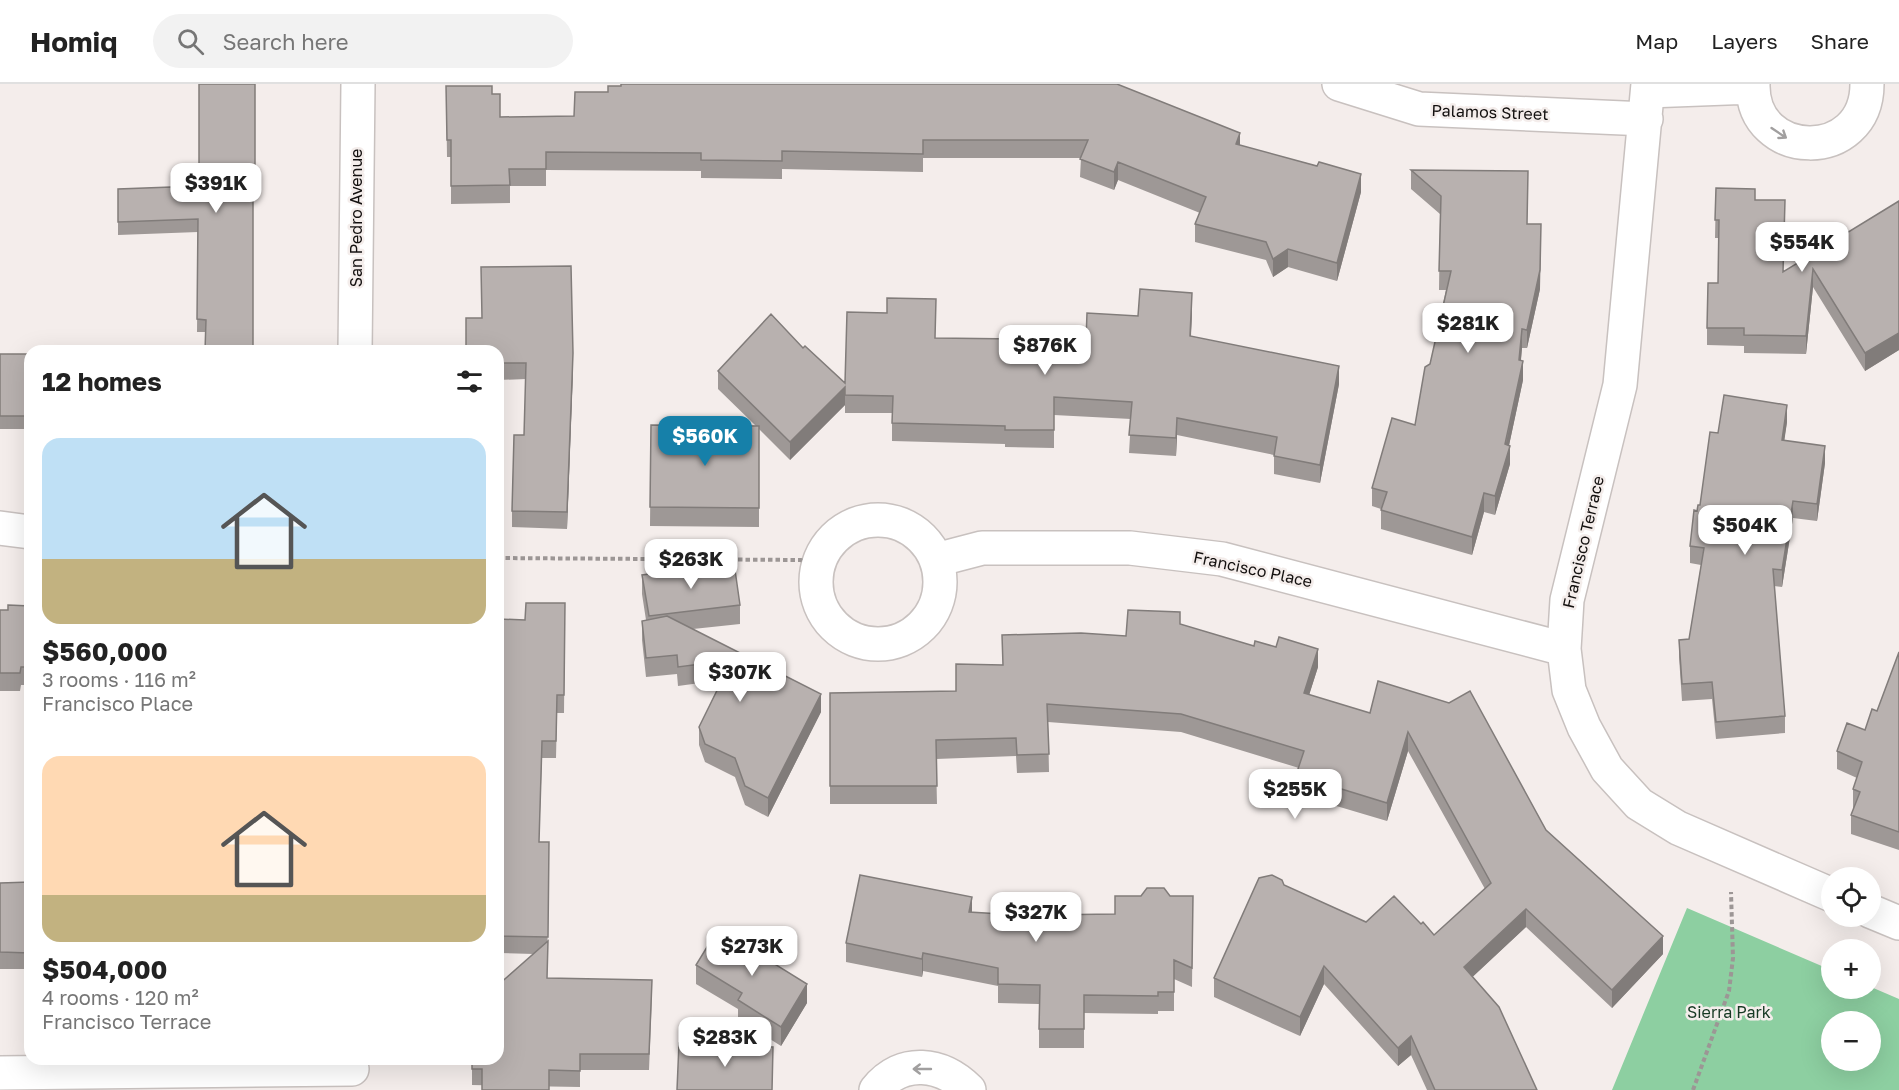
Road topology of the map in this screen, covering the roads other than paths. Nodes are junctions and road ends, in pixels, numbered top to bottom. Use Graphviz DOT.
graph roads {
  1 [pos="357,84"];
  2 [pos="1339,84"];
  3 [pos="1867,84"];
  4 [pos="1753,85"];
  5 [pos="1648,98"];
  6 [pos="355,345"];
  7 [pos="0,528"];
  8 [pos="24,531"];
  9 [pos="936,560"];
  10 [pos="1564,649"];
  11 [pos="1821,890"];
  12 [pos="1881,916"];
  13 [pos="1899,923"];
  14 [pos="0,1073"];
  15 [pos="352,1073"];
  16 [pos="876,1090"];
  17 [pos="969,1090"];
  1 -- 6 [label="street, San Pedro Avenue"];
  2 -- 5 [label="street, Palamos Street"];
  4 -- 3 [label="street, one-way"];
  4 -- 5 [label="street, Palamos Street"];
  5 -- 10 [label="street, Francisco Terrace"];
  7 -- 8 [label="street"];
  9 -- 9 [label="street"];
  9 -- 10 [label="street, Francisco Place"];
  10 -- 11 [label="street, Francisco Terrace"];
  12 -- 13 [label="street"];
  14 -- 15 [label="street"];
  17 -- 16 [label="street, one-way"];
}
